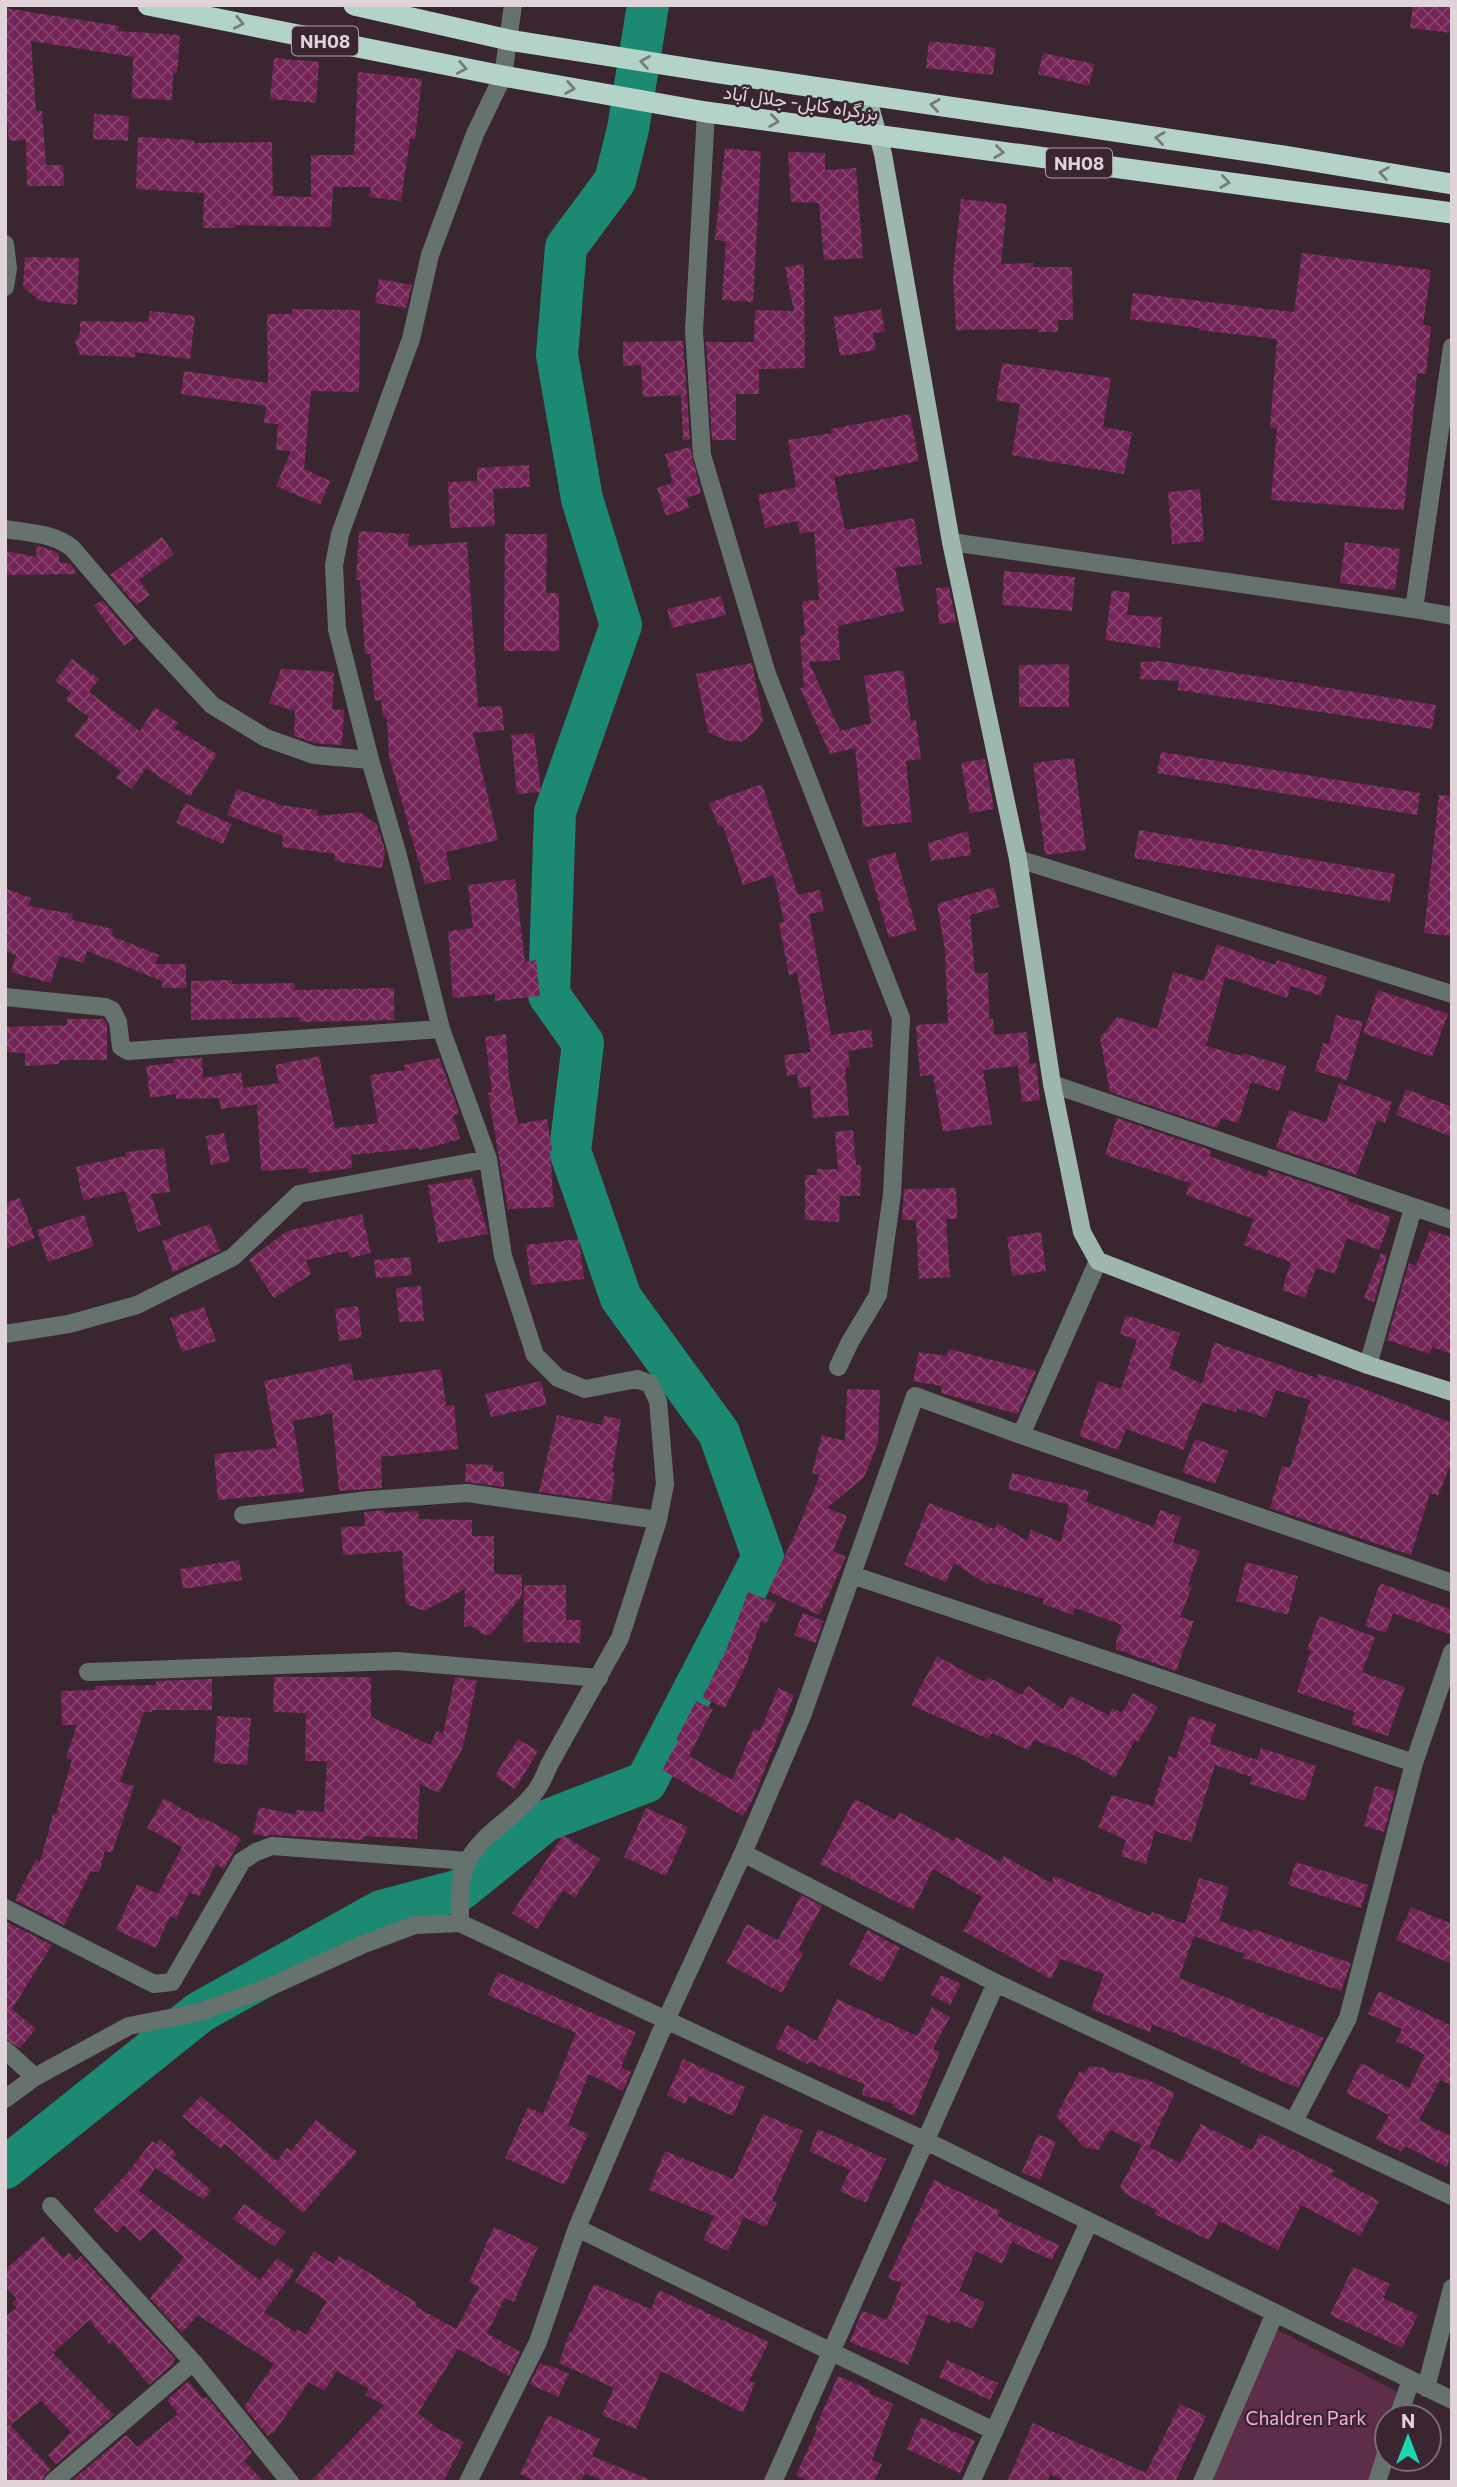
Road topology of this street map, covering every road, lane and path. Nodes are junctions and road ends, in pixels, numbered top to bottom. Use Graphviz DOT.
graph roads {
  1 [pos="148,5"];
  2 [pos="354,5"];
  3 [pos="513,5"];
  4 [pos="509,40"];
  5 [pos="503,76"];
  6 [pos="867,95"];
  7 [pos="706,112"];
  8 [pos="878,136"];
  9 [pos="1452,184"];
  10 [pos="1452,213"];
  11 [pos="5,244"];
  12 [pos="5,287"];
  13 [pos="1452,347"];
  14 [pos="5,529"];
  15 [pos="951,542"];
  16 [pos="1414,609"];
  17 [pos="1452,616"];
  18 [pos="370,760"];
  19 [pos="1018,859"];
  20 [pos="1452,994"];
  21 [pos="5,997"];
  22 [pos="441,1028"];
  23 [pos="1052,1084"];
  24 [pos="488,1159"];
  25 [pos="1413,1208"];
  26 [pos="1452,1220"];
  27 [pos="1098,1261"];
  28 [pos="5,1334"];
  29 [pos="1368,1365"];
  30 [pos="838,1367"];
  31 [pos="1452,1392"];
  32 [pos="1021,1435"];
  33 [pos="243,1515"];
  34 [pos="658,1520"];
  35 [pos="852,1575"];
  36 [pos="1452,1583"];
  37 [pos="1452,1652"];
  38 [pos="88,1672"];
  39 [pos="599,1678"];
  40 [pos="1414,1763"];
  41 [pos="743,1853"];
  42 [pos="468,1861"];
  43 [pos="5,1908"];
  44 [pos="460,1923"];
  45 [pos="996,1983"];
  46 [pos="666,2020"];
  47 [pos="5,2050"];
  48 [pos="35,2077"];
  49 [pos="5,2099"];
  50 [pos="1294,2121"];
  51 [pos="926,2141"];
  52 [pos="1452,2196"];
  53 [pos="51,2206"];
  54 [pos="1089,2222"];
  55 [pos="577,2228"];
  56 [pos="1452,2288"];
  57 [pos="1275,2313"];
  58 [pos="830,2353"];
  59 [pos="193,2362"];
  60 [pos="1418,2384"];
  61 [pos="1452,2400"];
  62 [pos="1406,2403"];
  63 [pos="994,2431"];
  64 [pos="53,2482"];
  65 [pos="290,2482"];
  66 [pos="468,2482"];
  67 [pos="773,2482"];
  68 [pos="971,2482"];
  69 [pos="1202,2482"];
  1 -- 5 [label="highway, بزرگراه کابل- جلال آباد / NH08, one-way"];
  2 -- 4 [label="highway, NH08"];
  3 -- 4 [label="street"];
  4 -- 5 [label="street"];
  6 -- 4 [label="highway, بزرگراه کابل- جلال آباد / NH08, one-way"];
  5 -- 7 [label="highway, بزرگراه کابل- جلال آباد / NH08, one-way"];
  5 -- 18 [label="street"];
  6 -- 8 [label="main road"];
  9 -- 6 [label="highway, بزرگراه کابل- جلال آباد / NH08, one-way"];
  7 -- 8 [label="highway, بزرگراه کابل- جلال آباد / NH08, one-way"];
  7 -- 30 [label="street"];
  8 -- 10 [label="highway, بزرگراه کابل- جلال آباد / NH08, one-way"];
  8 -- 15 [label="main road"];
  11 -- 12 [label="street"];
  13 -- 16 [label="street"];
  14 -- 18 [label="street"];
  15 -- 16 [label="street"];
  15 -- 19 [label="main road"];
  16 -- 17 [label="street"];
  18 -- 22 [label="street"];
  19 -- 20 [label="street"];
  19 -- 23 [label="main road"];
  21 -- 22 [label="street"];
  22 -- 24 [label="street"];
  23 -- 25 [label="street"];
  23 -- 27 [label="main road"];
  24 -- 28 [label="street"];
  24 -- 34 [label="street"];
  25 -- 26 [label="street"];
  25 -- 29 [label="street"];
  27 -- 29 [label="main road"];
  27 -- 32 [label="street"];
  29 -- 31 [label="main road"];
  32 -- 35 [label="street"];
  32 -- 36 [label="street"];
  33 -- 34 [label="street"];
  34 -- 39 [label="street"];
  35 -- 40 [label="street"];
  35 -- 41 [label="street"];
  37 -- 40 [label="street"];
  38 -- 39 [label="street"];
  39 -- 42 [label="street"];
  40 -- 50 [label="street"];
  41 -- 45 [label="street"];
  41 -- 46 [label="street"];
  42 -- 43 [label="street"];
  42 -- 44 [label="street"];
  44 -- 46 [label="street"];
  44 -- 48 [label="street"];
  45 -- 50 [label="street"];
  45 -- 51 [label="street"];
  46 -- 51 [label="street"];
  46 -- 55 [label="street"];
  47 -- 48 [label="street"];
  48 -- 49 [label="street"];
  50 -- 52 [label="street"];
  51 -- 54 [label="street"];
  51 -- 58 [label="street"];
  53 -- 59 [label="street"];
  54 -- 57 [label="street"];
  54 -- 63 [label="street"];
  55 -- 58 [label="street"];
  55 -- 66 [label="street"];
  56 -- 60 [label="street"];
  57 -- 60 [label="street"];
  57 -- 69 [label="street"];
  58 -- 63 [label="street"];
  58 -- 67 [label="street"];
  59 -- 64 [label="street"];
  59 -- 65 [label="street"];
  60 -- 61 [label="street"];
  60 -- 62 [label="street"];
  63 -- 68 [label="street"];
}
